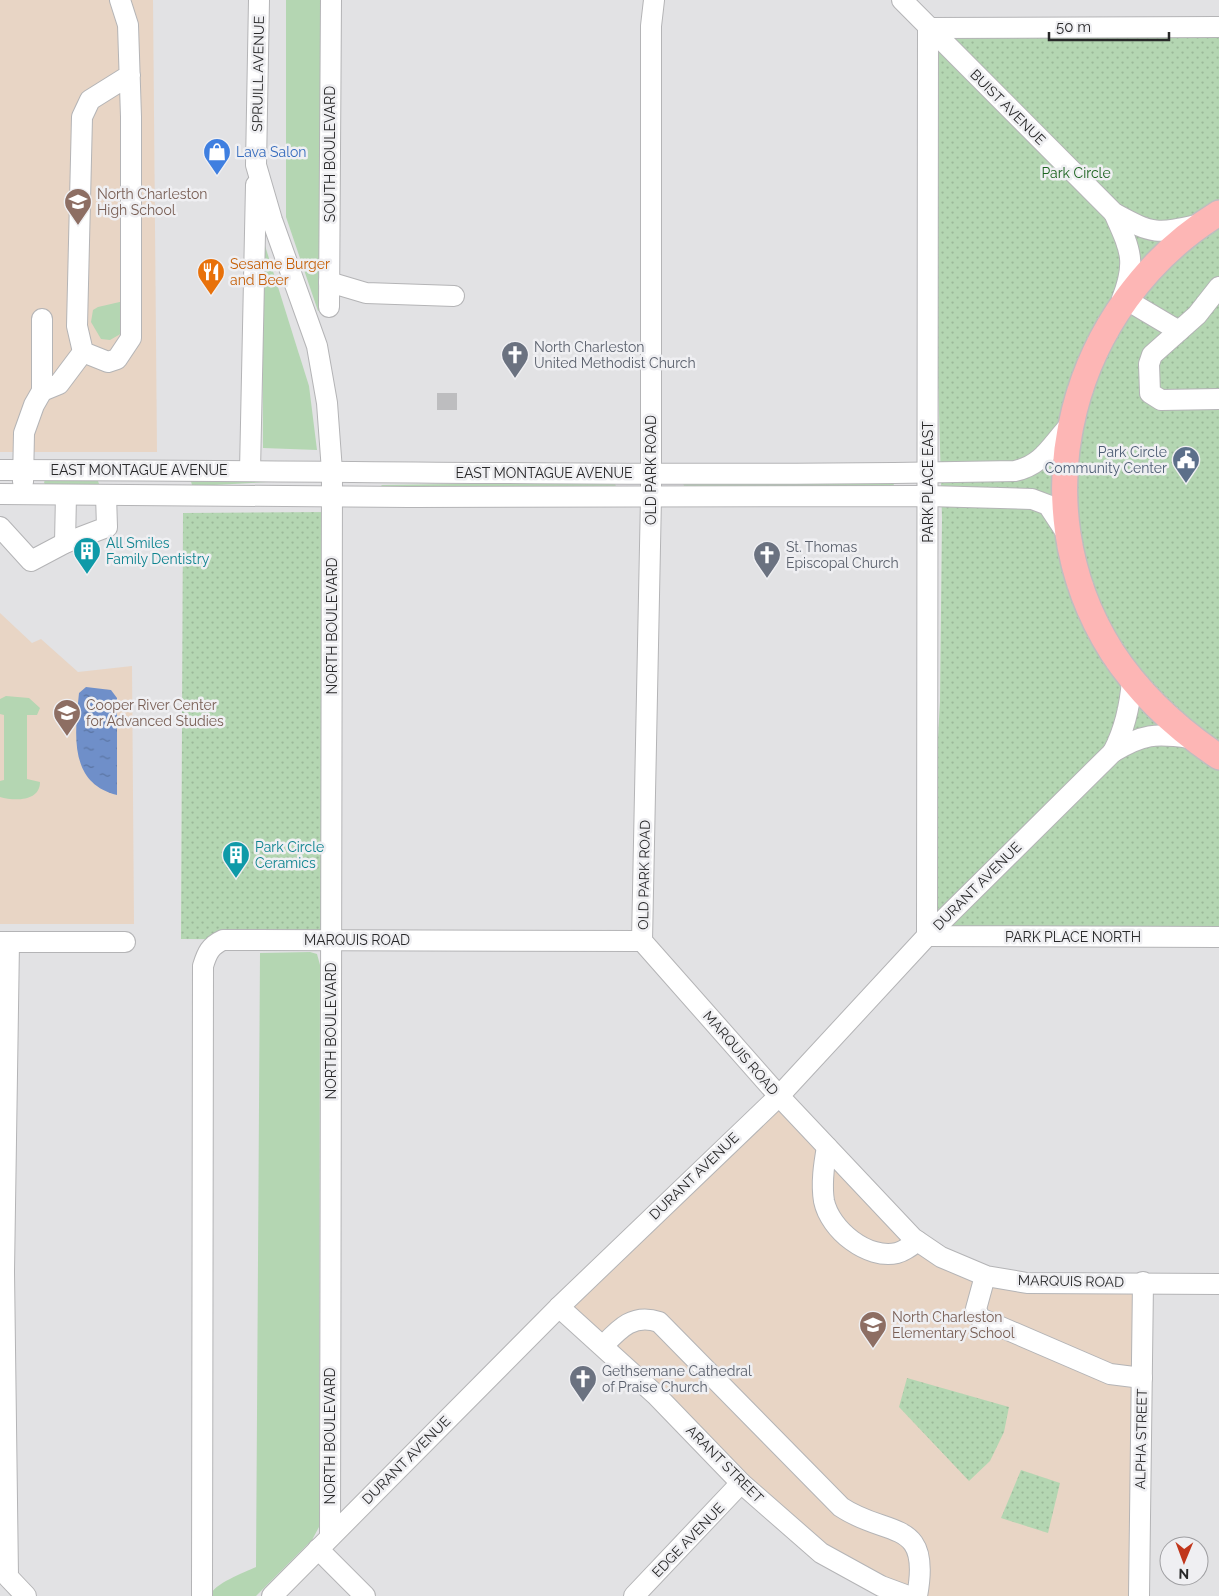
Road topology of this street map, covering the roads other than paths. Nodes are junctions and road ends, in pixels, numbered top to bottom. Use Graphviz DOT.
graph roads {
  1 [pos="120,0"];
  2 [pos="259,0"];
  3 [pos="332,0"];
  4 [pos="654,0"];
  5 [pos="902,0"];
  6 [pos="1219,27"];
  7 [pos="928,28"];
  8 [pos="130,74"];
  9 [pos="256,165"];
  10 [pos="1114,213"];
  11 [pos="1210,218"];
  12 [pos="329,282"];
  13 [pos="1219,287"];
  14 [pos="454,296"];
  15 [pos="1122,302"];
  16 [pos="329,307"];
  17 [pos="42,319"];
  18 [pos="1179,330"];
  19 [pos="83,352"];
  20 [pos="42,392"];
  21 [pos="1219,399"];
  22 [pos="1070,425"];
  23 [pos="0,470"];
  24 [pos="23,470"];
  25 [pos="250,471"];
  26 [pos="332,471"];
  27 [pos="651,472"];
  28 [pos="928,473"];
  29 [pos="0,494"];
  30 [pos="23,494"];
  31 [pos="66,495"];
  32 [pos="106,495"];
  33 [pos="333,496"];
  34 [pos="928,496"];
  35 [pos="651,497"];
  36 [pos="0,527"];
  37 [pos="1069,537"];
  38 [pos="65,543"];
  39 [pos="1132,680"];
  40 [pos="1190,738"];
  41 [pos="1113,752"];
  42 [pos="1219,757"];
  43 [pos="927,936"];
  44 [pos="1219,937"];
  45 [pos="331,940"];
  46 [pos="642,941"];
  47 [pos="4,942"];
  48 [pos="125,942"];
  49 [pos="779,1096"];
  50 [pos="826,1147"];
  51 [pos="917,1241"];
  52 [pos="2,1272"];
  53 [pos="984,1276"];
  54 [pos="1143,1282"];
  55 [pos="1219,1284"];
  56 [pos="559,1307"];
  57 [pos="602,1346"];
  58 [pos="1142,1378"];
  59 [pos="741,1483"];
  60 [pos="324,1543"];
  61 [pos="4,1577"];
  62 [pos="26,1596"];
  63 [pos="202,1596"];
  64 [pos="272,1596"];
  65 [pos="365,1596"];
  66 [pos="634,1596"];
  67 [pos="908,1596"];
  68 [pos="917,1596"];
  69 [pos="1139,1596"];
  1 -- 8 [label="street"];
  2 -- 9 [label="street, SPRUILL AVENUE"];
  3 -- 12 [label="street, SOUTH BOULEVARD"];
  4 -- 27 [label="street, OLD PARK ROAD"];
  5 -- 7 [label="street, BUIST AVENUE"];
  6 -- 7 [label="street"];
  7 -- 10 [label="street, BUIST AVENUE"];
  7 -- 28 [label="street, PARK PLACE EAST"];
  8 -- 19 [label="street"];
  8 -- 19 [label="street"];
  9 -- 25 [label="street"];
  9 -- 26 [label="street, SPRUILL AVENUE"];
  10 -- 11 [label="street, BUIST AVENUE"];
  10 -- 15 [label="street, BUIST AVENUE"];
  11 -- 15 [label="main road"];
  12 -- 14 [label="street"];
  12 -- 16 [label="street, SOUTH BOULEVARD"];
  13 -- 18 [label="street"];
  15 -- 18 [label="street"];
  15 -- 22 [label="main road"];
  17 -- 20 [label="street"];
  18 -- 21 [label="street"];
  19 -- 20 [label="street"];
  20 -- 24 [label="street"];
  22 -- 28 [label="street, EAST MONTAGUE AVENUE"];
  22 -- 37 [label="main road"];
  23 -- 24 [label="street, EAST MONTAGUE AVENUE"];
  24 -- 25 [label="street, EAST MONTAGUE AVENUE"];
  24 -- 30 [label="street"];
  25 -- 26 [label="street, EAST MONTAGUE AVENUE"];
  26 -- 27 [label="street, EAST MONTAGUE AVENUE"];
  26 -- 33 [label="street, SPRUILL AVENUE"];
  27 -- 28 [label="street, EAST MONTAGUE AVENUE"];
  27 -- 35 [label="street, OLD PARK ROAD"];
  28 -- 34 [label="street, PARK PLACE EAST"];
  29 -- 30 [label="street, EAST MONTAGUE AVENUE"];
  30 -- 31 [label="street, EAST MONTAGUE AVENUE"];
  31 -- 32 [label="street, EAST MONTAGUE AVENUE"];
  31 -- 38 [label="street"];
  32 -- 33 [label="street, EAST MONTAGUE AVENUE"];
  32 -- 38 [label="street"];
  33 -- 35 [label="street, EAST MONTAGUE AVENUE"];
  33 -- 45 [label="street, NORTH BOULEVARD"];
  34 -- 35 [label="street, EAST MONTAGUE AVENUE"];
  34 -- 37 [label="street, EAST MONTAGUE AVENUE"];
  34 -- 43 [label="street, PARK PLACE EAST"];
  35 -- 46 [label="street, OLD PARK ROAD"];
  36 -- 38 [label="street"];
  37 -- 39 [label="main road"];
  39 -- 40 [label="main road"];
  39 -- 41 [label="street, DURANT AVENUE"];
  40 -- 41 [label="street, DURANT AVENUE"];
  40 -- 42 [label="main road"];
  41 -- 43 [label="street, DURANT AVENUE"];
  43 -- 44 [label="street, PARK PLACE NORTH"];
  43 -- 49 [label="street, DURANT AVENUE"];
  45 -- 46 [label="street, MARQUIS ROAD"];
  45 -- 60 [label="street, NORTH BOULEVARD"];
  45 -- 63 [label="street, MARQUIS ROAD"];
  46 -- 49 [label="street, MARQUIS ROAD"];
  47 -- 48 [label="street"];
  47 -- 52 [label="street"];
  49 -- 50 [label="street, MARQUIS ROAD"];
  49 -- 56 [label="street, DURANT AVENUE"];
  50 -- 51 [label="street, MARQUIS ROAD"];
  50 -- 51 [label="street"];
  51 -- 53 [label="street, MARQUIS ROAD"];
  52 -- 61 [label="street"];
  53 -- 54 [label="street, MARQUIS ROAD"];
  53 -- 58 [label="street"];
  54 -- 55 [label="street, MARQUIS ROAD"];
  54 -- 58 [label="street, ALPHA STREET"];
  56 -- 57 [label="street, ARANT STREET"];
  56 -- 60 [label="street, DURANT AVENUE"];
  57 -- 59 [label="street, ARANT STREET"];
  57 -- 68 [label="street"];
  58 -- 69 [label="street, ALPHA STREET"];
  59 -- 66 [label="street, EDGE AVENUE"];
  59 -- 67 [label="street, ARANT STREET"];
  60 -- 64 [label="street, DURANT AVENUE"];
  60 -- 65 [label="street"];
  61 -- 62 [label="street"];
}
